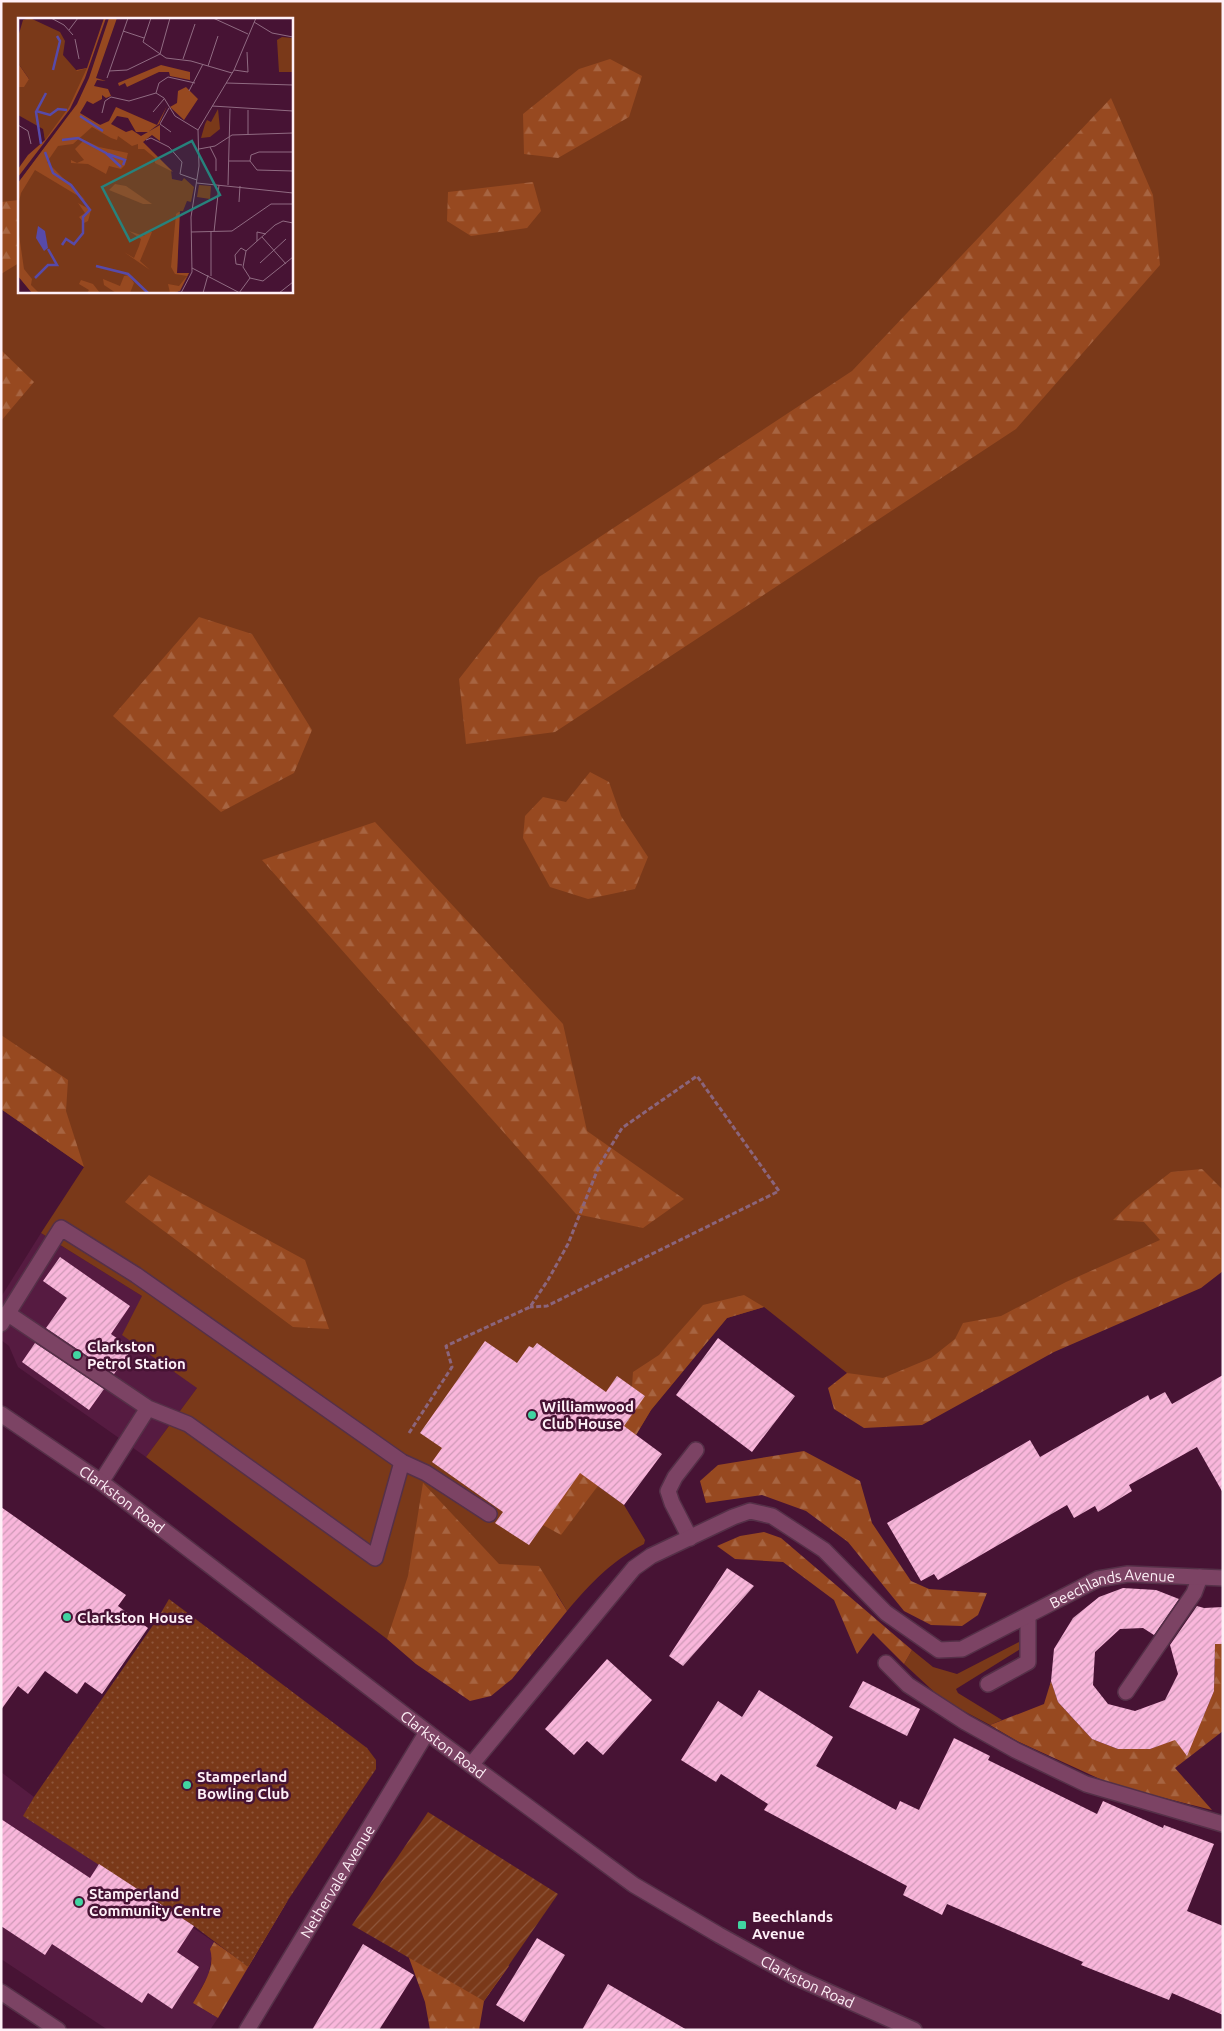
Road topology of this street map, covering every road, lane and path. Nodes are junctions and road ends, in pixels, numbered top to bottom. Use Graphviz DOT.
graph roads {
  1 [pos="530,1308"];
  2 [pos="4,1319"];
  3 [pos="148,1408"];
  4 [pos="1,1414"];
  5 [pos="696,1450"];
  6 [pos="397,1459"];
  7 [pos="101,1482"];
  8 [pos="489,1514"];
  9 [pos="690,1538"];
  10 [pos="1200,1577"];
  11 [pos="1223,1578"];
  12 [pos="1028,1616"];
  13 [pos="886,1663"];
  14 [pos="988,1684"];
  15 [pos="1126,1692"];
  16 [pos="427,1732"];
  17 [pos="471,1765"];
  18 [pos="1223,1824"];
  19 [pos="1,1992"];
  20 [pos="58,2030"];
  21 [pos="246,2030"];
  22 [pos="914,2030"];
  1 -- 1 [label="path"];
  1 -- 6 [label="path"];
  2 -- 3 [label="street"];
  2 -- 6 [label="street"];
  3 -- 6 [label="street"];
  3 -- 7 [label="street"];
  4 -- 7 [label="street, Clarkston Road"];
  5 -- 9 [label="street"];
  6 -- 8 [label="street"];
  7 -- 16 [label="street, Clarkston Road"];
  9 -- 12 [label="street, Beechlands Avenue"];
  9 -- 17 [label="street, Beechlands Avenue"];
  10 -- 11 [label="street, Beechlands Avenue"];
  10 -- 12 [label="street, Beechlands Avenue"];
  10 -- 15 [label="street, Beechlands Avenue"];
  12 -- 14 [label="street"];
  13 -- 18 [label="street"];
  16 -- 17 [label="street, Clarkston Road"];
  16 -- 21 [label="street, Nethervale Avenue"];
  17 -- 22 [label="street, Clarkston Road"];
  19 -- 20 [label="street"];
}
